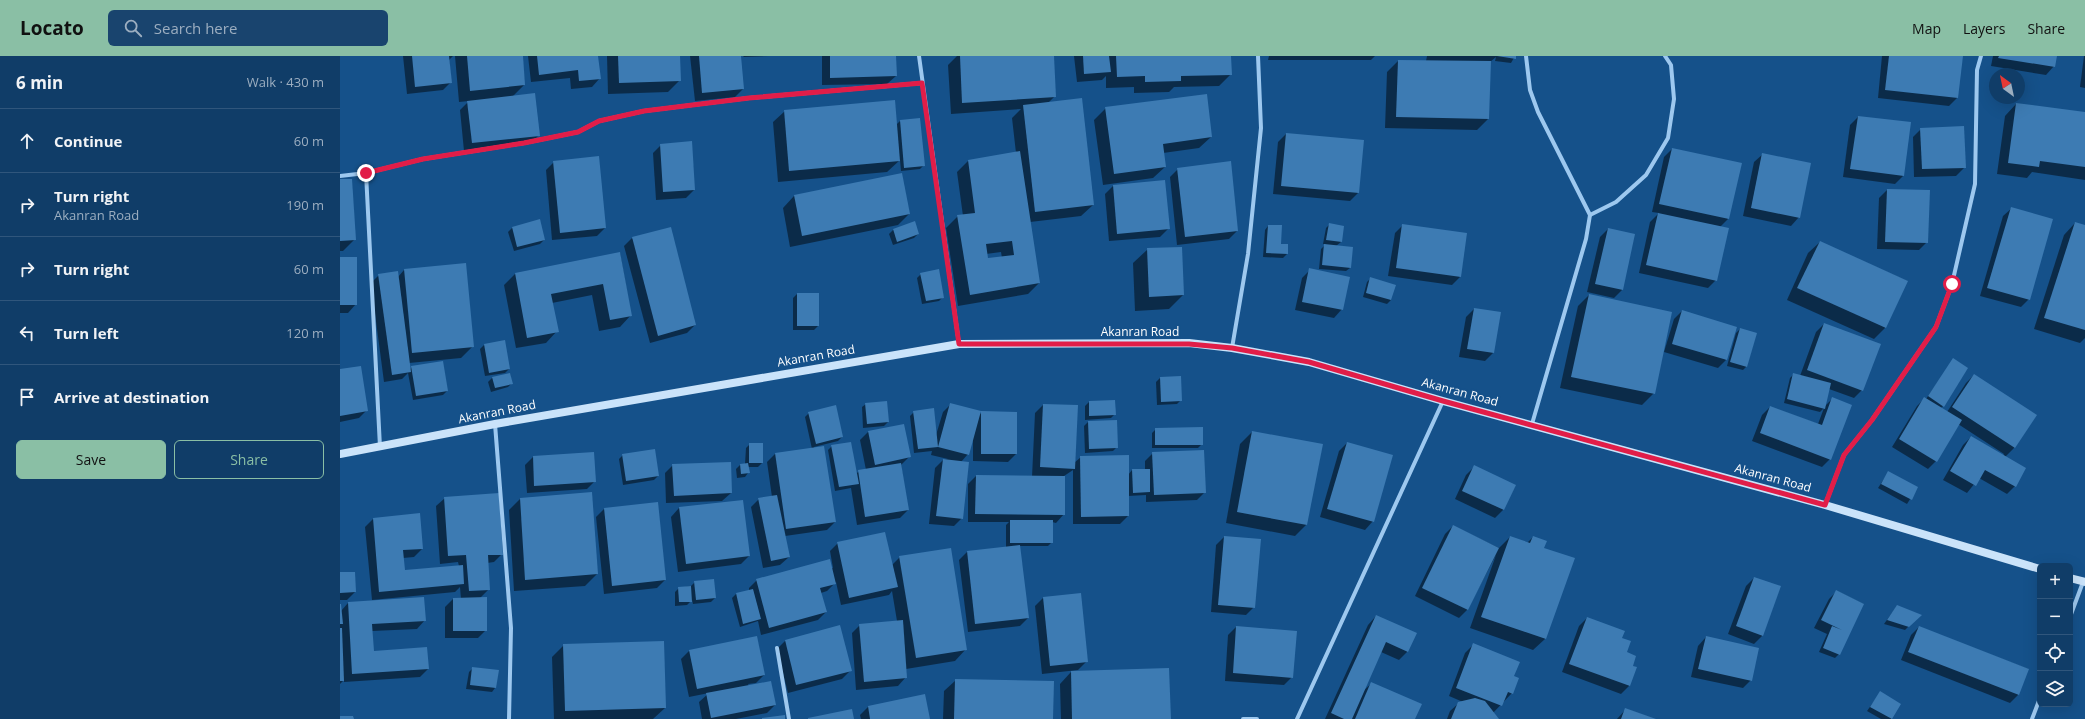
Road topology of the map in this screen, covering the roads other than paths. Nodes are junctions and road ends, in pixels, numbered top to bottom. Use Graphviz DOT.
graph roads {
  1 [pos="919,56"];
  2 [pos="1258,56"];
  3 [pos="1526,56"];
  4 [pos="1665,56"];
  5 [pos="1981,56"];
  6 [pos="922,83"];
  7 [pos="366,173"];
  8 [pos="340,176"];
  9 [pos="1590,215"];
  10 [pos="959,344"];
  11 [pos="1232,348"];
  12 [pos="1443,401"];
  13 [pos="495,424"];
  14 [pos="1532,424"];
  15 [pos="380,447"];
  16 [pos="340,454"];
  17 [pos="1825,505"];
  18 [pos="2037,568"];
  19 [pos="2073,579"];
  20 [pos="2084,582"];
  21 [pos="2073,610"];
  22 [pos="777,648"];
  23 [pos="2037,706"];
  24 [pos="509,719"];
  25 [pos="789,719"];
  26 [pos="1243,719"];
  27 [pos="1257,719"];
  28 [pos="1297,719"];
  29 [pos="2032,719"];
  1 -- 6 [label="street"];
  2 -- 11 [label="street"];
  3 -- 9 [label="street"];
  4 -- 9 [label="street"];
  5 -- 17 [label="street"];
  6 -- 7 [label="street"];
  6 -- 10 [label="street"];
  7 -- 8 [label="street"];
  7 -- 15 [label="street"];
  9 -- 14 [label="street"];
  10 -- 11 [label="main road, Akanran Road"];
  10 -- 13 [label="main road, Akanran Road"];
  11 -- 12 [label="main road, Akanran Road"];
  12 -- 14 [label="main road, Akanran Road"];
  12 -- 28 [label="street"];
  13 -- 15 [label="main road, Akanran Road"];
  13 -- 24 [label="street"];
  14 -- 17 [label="main road, Akanran Road"];
  15 -- 16 [label="main road, Akanran Road"];
  17 -- 18 [label="main road, Akanran Road"];
  19 -- 20 [label="main road"];
  20 -- 21 [label="street"];
  22 -- 25 [label="street"];
  23 -- 29 [label="street"];
  26 -- 27 [label="street"];
}
